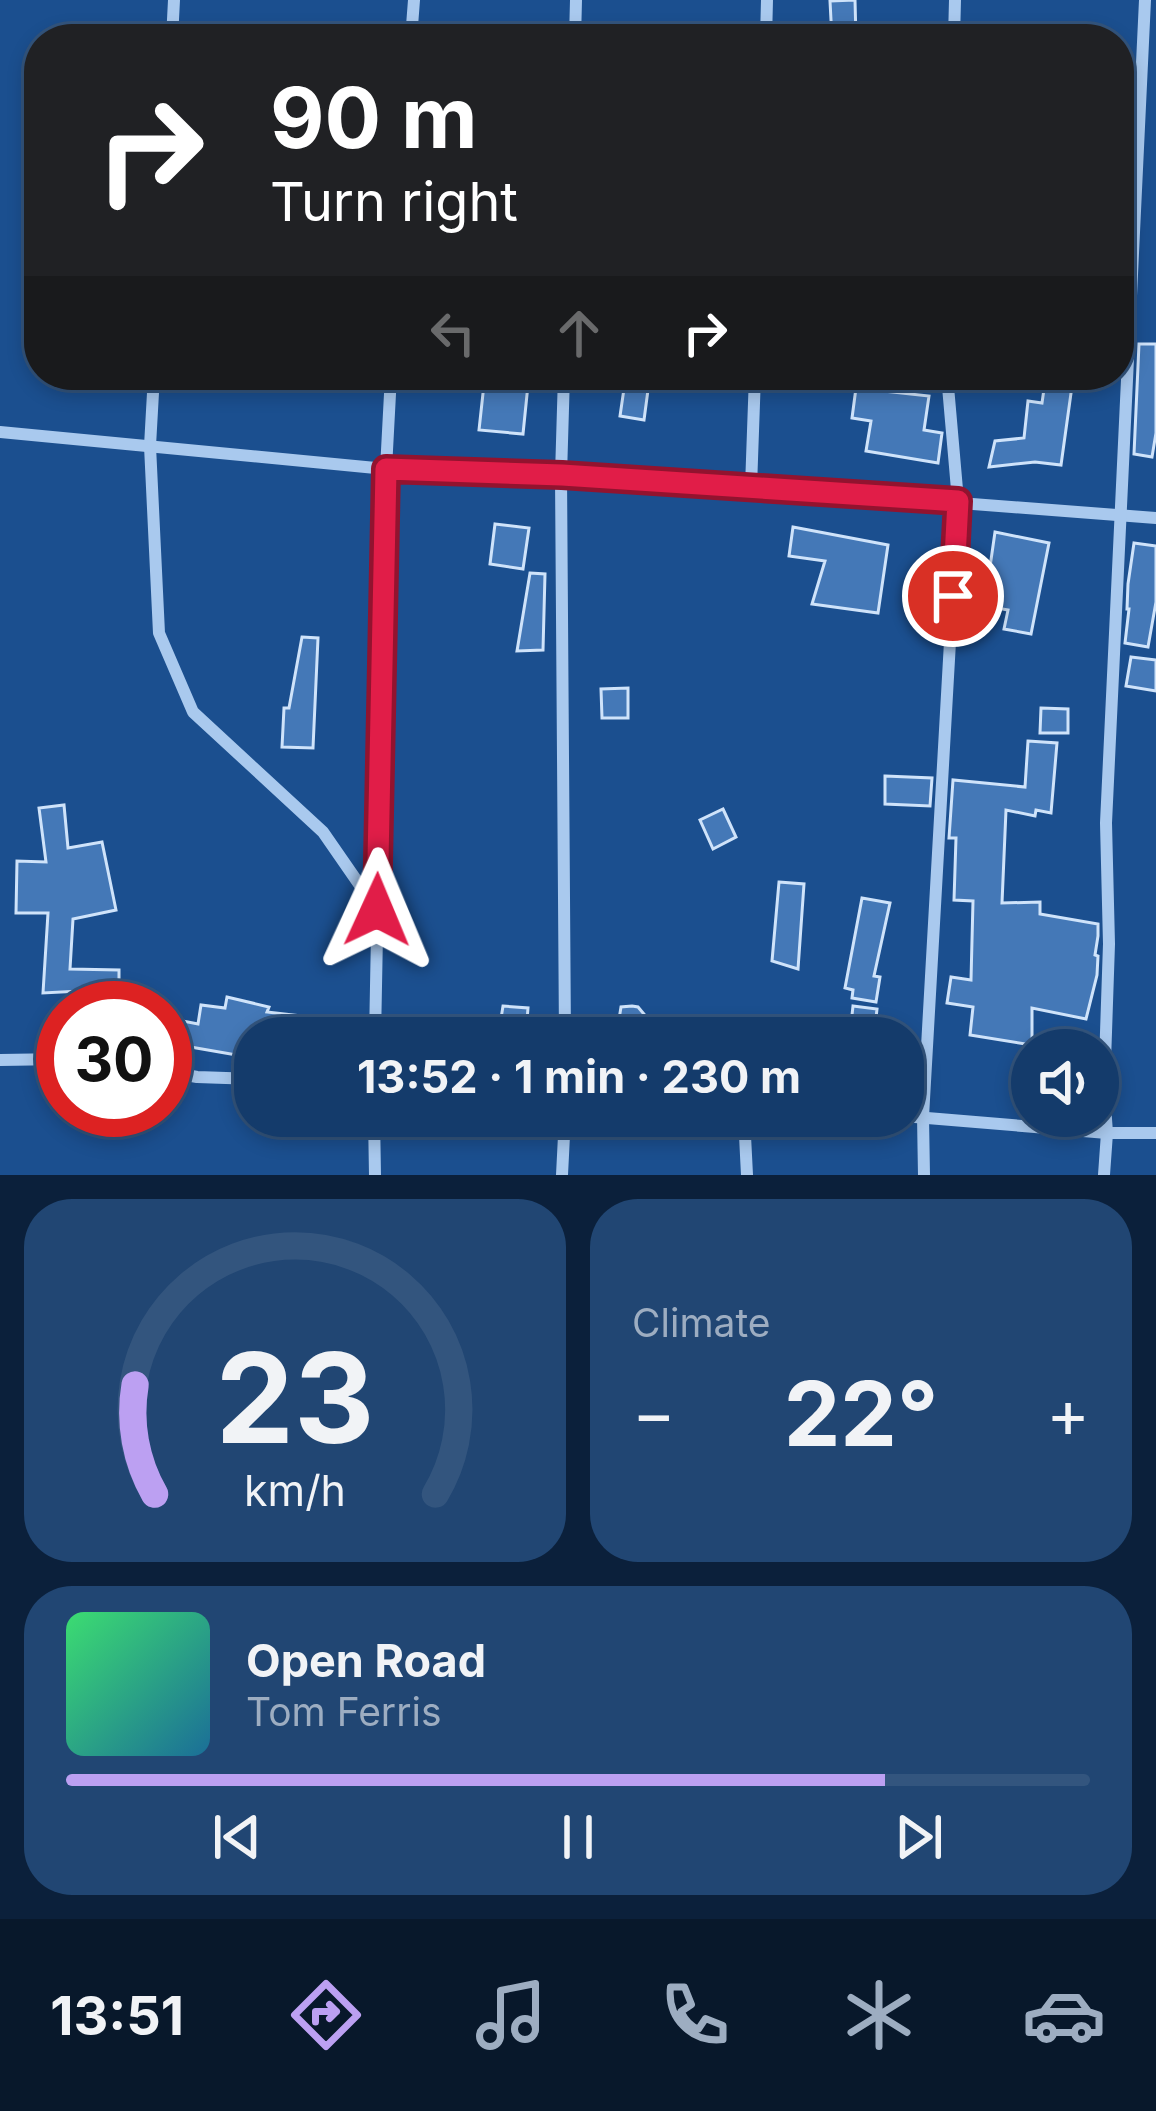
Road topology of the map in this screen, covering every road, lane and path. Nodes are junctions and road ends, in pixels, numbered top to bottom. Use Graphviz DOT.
graph roads {
  1 [pos="1145,0"];
  2 [pos="1134,227"];
  3 [pos="153,390"];
  4 [pos="391,390"];
  5 [pos="565,390"];
  6 [pos="754,390"];
  7 [pos="948,390"];
  8 [pos="1126,390"];
  9 [pos="0,432"];
  10 [pos="150,446"];
  11 [pos="386,469"];
  12 [pos="562,475"];
  13 [pos="751,487"];
  14 [pos="958,501"];
  15 [pos="1120,517"];
  16 [pos="1156,518"];
  17 [pos="377,910"];
  18 [pos="375,1017"];
  19 [pos="566,1017"];
  20 [pos="1106,1029"];
  21 [pos="36,1059"];
  22 [pos="0,1060"];
  23 [pos="192,1076"];
  24 [pos="234,1078"];
  25 [pos="924,1099"];
  26 [pos="924,1117"];
  27 [pos="1011,1124"];
  28 [pos="1119,1132"];
  29 [pos="1156,1132"];
  30 [pos="374,1137"];
  31 [pos="564,1137"];
  32 [pos="745,1137"];
  33 [pos="923,1137"];
  34 [pos="1107,1137"];
  35 [pos="375,1175"];
  36 [pos="562,1175"];
  37 [pos="747,1175"];
  38 [pos="924,1175"];
  39 [pos="1104,1175"];
  1 -- 2 [label="street"];
  3 -- 10 [label="street"];
  4 -- 11 [label="street"];
  5 -- 12 [label="street"];
  6 -- 13 [label="street"];
  7 -- 14 [label="street"];
  8 -- 15 [label="street"];
  9 -- 10 [label="street"];
  10 -- 11 [label="street"];
  10 -- 17 [label="street"];
  11 -- 12 [label="street"];
  11 -- 17 [label="street"];
  12 -- 13 [label="street"];
  12 -- 19 [label="street"];
  13 -- 14 [label="street"];
  14 -- 15 [label="street"];
  14 -- 25 [label="street"];
  15 -- 16 [label="street"];
  15 -- 20 [label="street"];
  17 -- 18 [label="street"];
  21 -- 22 [label="street"];
  23 -- 24 [label="street"];
  26 -- 27 [label="street"];
  28 -- 29 [label="street"];
  30 -- 35 [label="street"];
  31 -- 36 [label="street"];
  32 -- 37 [label="street"];
  33 -- 38 [label="street"];
  34 -- 39 [label="street"];
}
